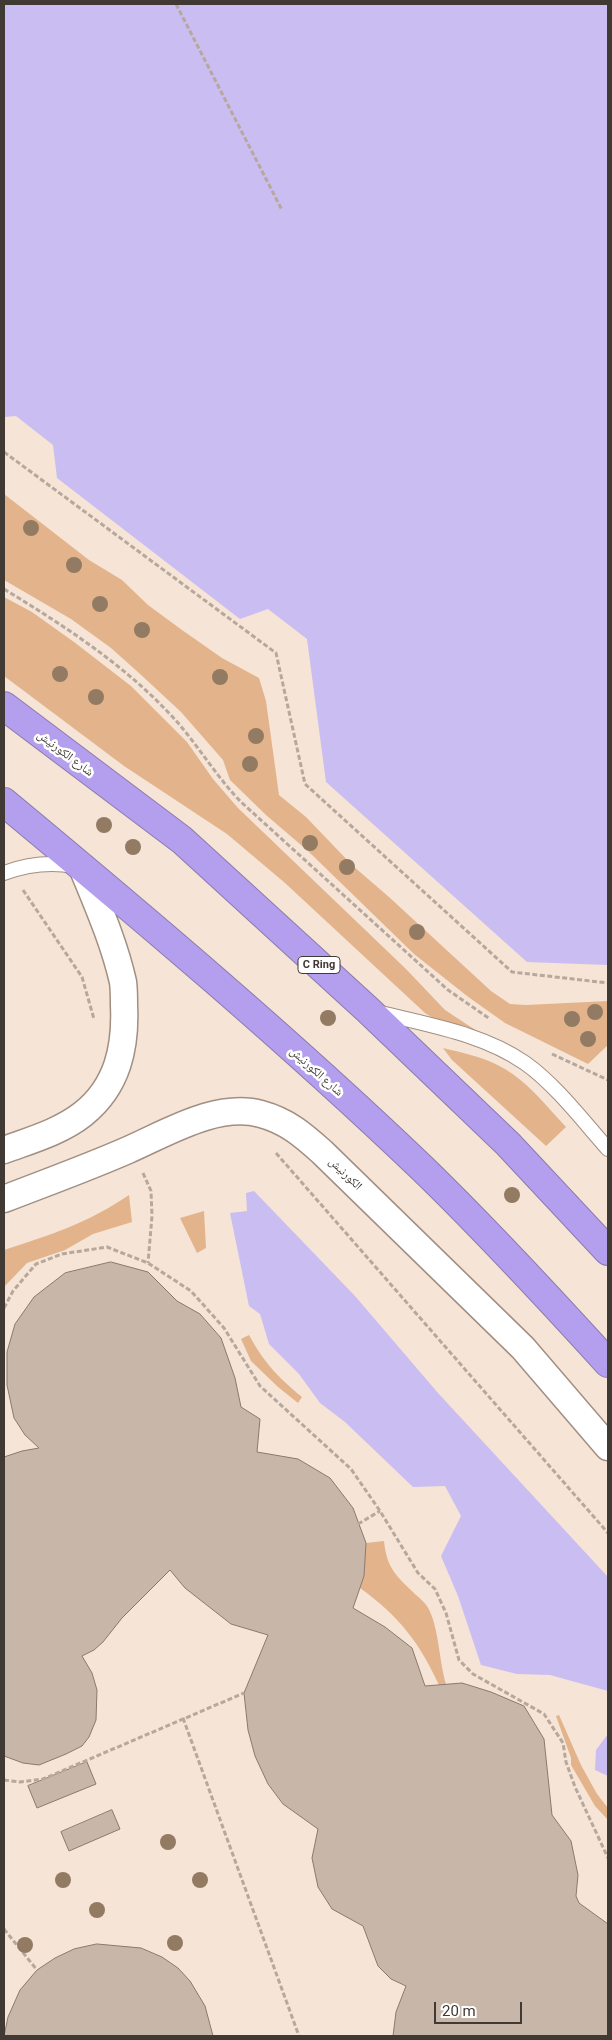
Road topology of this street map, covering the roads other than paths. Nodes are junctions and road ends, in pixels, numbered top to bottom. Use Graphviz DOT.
graph roads {
  1 [pos="4,706"];
  2 [pos="4,802"];
  3 [pos="82,867"];
  4 [pos="7,872"];
  5 [pos="368,1010"];
  6 [pos="608,1148"];
  7 [pos="4,1150"];
  8 [pos="4,1199"];
  9 [pos="608,1252"];
  10 [pos="608,1363"];
  11 [pos="608,1447"];
  1 -- 5 [label="highway, شارع الكورنيش / C Ring"];
  2 -- 3 [label="highway, شارع الكورنيش"];
  3 -- 4 [label="lane"];
  3 -- 7 [label="street"];
  3 -- 10 [label="highway, شارع الكورنيش"];
  5 -- 6 [label="lane"];
  5 -- 9 [label="highway, شارع الكورنيش / C Ring"];
  8 -- 11 [label="street, الكورنيش"];
}
